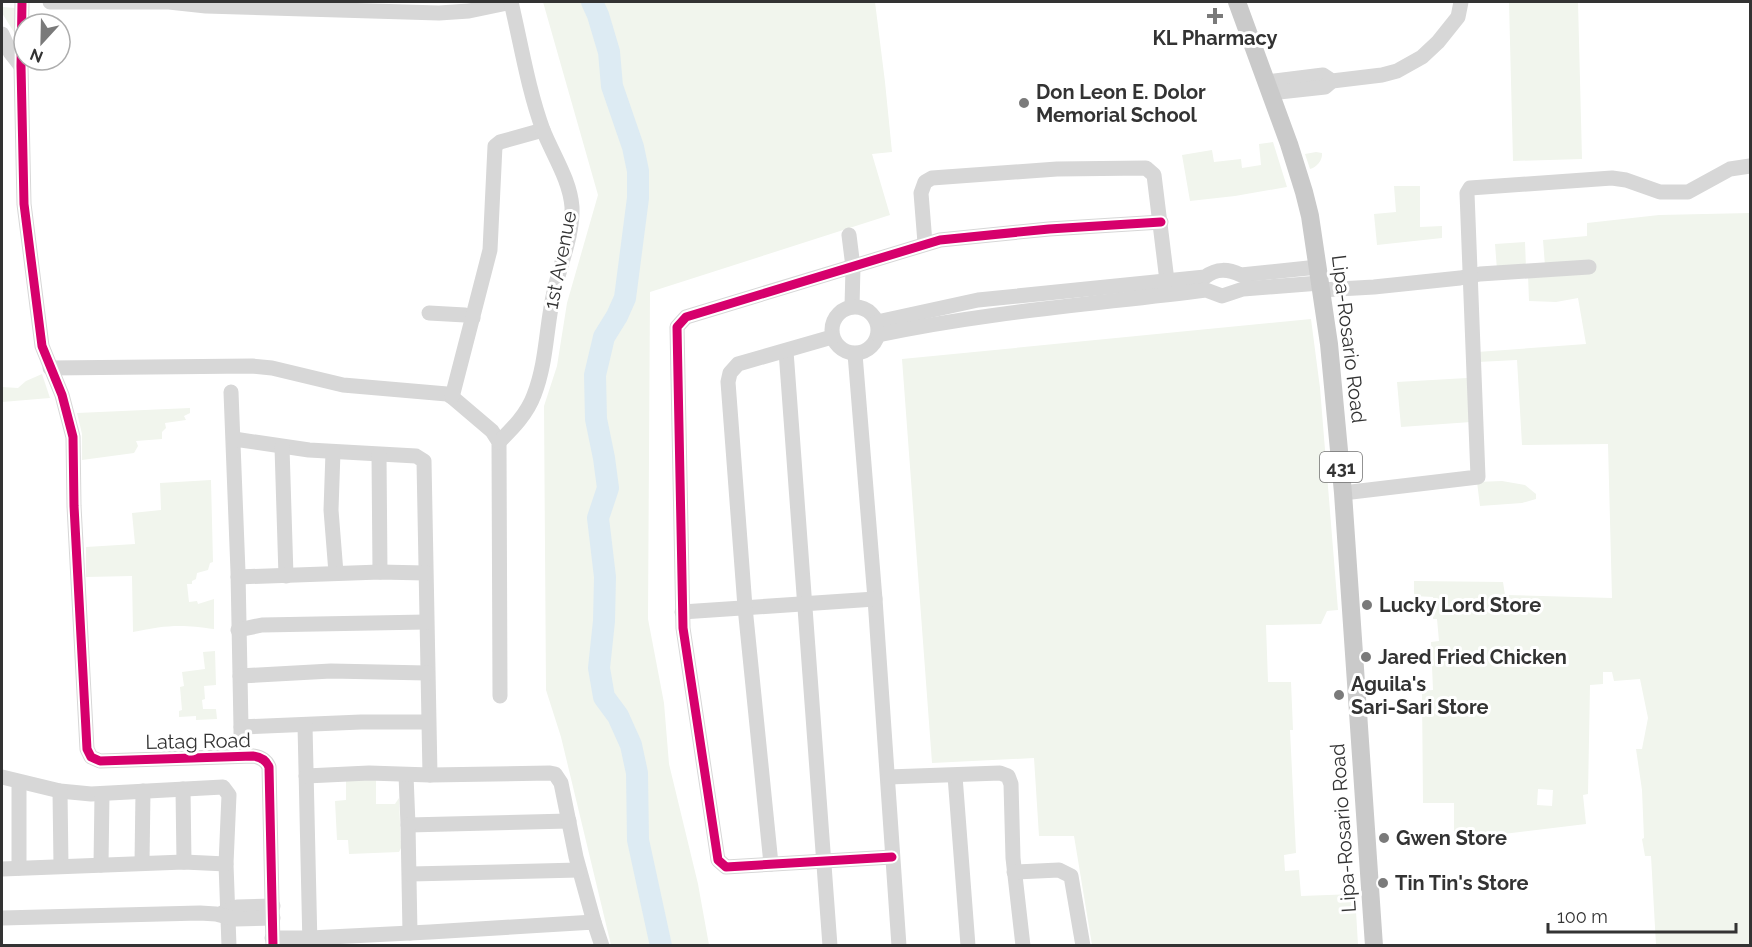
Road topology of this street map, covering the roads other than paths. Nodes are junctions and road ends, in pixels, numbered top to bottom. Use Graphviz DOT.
graph roads {
  1 [pos="50,2"];
  2 [pos="174,2"];
  3 [pos="511,2"];
  4 [pos="1237,2"];
  5 [pos="1461,2"];
  6 [pos="2,34"];
  7 [pos="12,60"];
  8 [pos="13,72"];
  9 [pos="1269,87"];
  10 [pos="543,130"];
  11 [pos="1750,166"];
  12 [pos="1161,222"];
  13 [pos="849,236"];
  14 [pos="926,243"];
  15 [pos="853,267"];
  16 [pos="1589,267"];
  17 [pos="1470,276"];
  18 [pos="1320,280"];
  19 [pos="1242,282"];
  20 [pos="1205,284"];
  21 [pos="1168,288"];
  22 [pos="852,307"];
  23 [pos="429,313"];
  24 [pos="473,318"];
  25 [pos="878,328"];
  26 [pos="832,337"];
  27 [pos="786,351"];
  28 [pos="855,354"];
  29 [pos="50,368"];
  30 [pos="231,392"];
  31 [pos="452,397"];
  32 [pos="234,439"];
  33 [pos="499,442"];
  34 [pos="282,447"];
  35 [pos="333,453"];
  36 [pos="379,455"];
  37 [pos="1343,492"];
  38 [pos="380,572"];
  39 [pos="336,573"];
  40 [pos="425,573"];
  41 [pos="286,576"];
  42 [pos="238,577"];
  43 [pos="875,599"];
  44 [pos="805,603"];
  45 [pos="745,607"];
  46 [pos="682,612"];
  47 [pos="426,622"];
  48 [pos="238,630"];
  49 [pos="427,673"];
  50 [pos="240,676"];
  51 [pos="500,696"];
  52 [pos="428,722"];
  53 [pos="305,725"];
  54 [pos="241,727"];
  55 [pos="241,746"];
  56 [pos="406,775"];
  57 [pos="430,775"];
  58 [pos="306,776"];
  59 [pos="955,776"];
  60 [pos="2,777"];
  61 [pos="888,777"];
  62 [pos="19,782"];
  63 [pos="183,789"];
  64 [pos="60,790"];
  65 [pos="143,791"];
  66 [pos="102,794"];
  67 [pos="569,821"];
  68 [pos="408,825"];
  69 [pos="892,857"];
  70 [pos="824,861"];
  71 [pos="184,862"];
  72 [pos="142,863"];
  73 [pos="226,864"];
  74 [pos="771,864"];
  75 [pos="101,865"];
  76 [pos="61,866"];
  77 [pos="19,868"];
  78 [pos="2,869"];
  79 [pos="579,870"];
  80 [pos="1014,872"];
  81 [pos="410,874"];
  82 [pos="273,912"];
  83 [pos="224,913"];
  84 [pos="2,918"];
  85 [pos="594,922"];
  86 [pos="410,933"];
  87 [pos="272,942"];
  88 [pos="310,942"];
  89 [pos="229,945"];
  90 [pos="602,945"];
  91 [pos="830,945"];
  92 [pos="899,945"];
  93 [pos="968,945"];
  94 [pos="1023,945"];
  95 [pos="1083,945"];
  96 [pos="1374,945"];
  1 -- 2 [label="street"];
  2 -- 3 [label="street"];
  3 -- 10 [label="street, 1st Avenue"];
  4 -- 9 [label="main road, Lipa-Rosario Road / 431"];
  5 -- 9 [label="street"];
  6 -- 7 [label="street"];
  8 -- 29 [label="street"];
  9 -- 18 [label="main road, Lipa-Rosario Road / 431"];
  10 -- 24 [label="street"];
  10 -- 33 [label="street, 1st Avenue"];
  11 -- 17 [label="street"];
  12 -- 14 [label="street"];
  12 -- 14 [label="street"];
  12 -- 21 [label="street"];
  13 -- 15 [label="street"];
  14 -- 15 [label="street"];
  15 -- 22 [label="street"];
  15 -- 46 [label="street"];
  16 -- 17 [label="street"];
  17 -- 18 [label="street"];
  17 -- 37 [label="street"];
  18 -- 19 [label="street"];
  18 -- 37 [label="main road, Lipa-Rosario Road / 431"];
  19 -- 20 [label="street"];
  19 -- 20 [label="street"];
  20 -- 21 [label="street"];
  21 -- 25 [label="street"];
  22 -- 25 [label="street"];
  22 -- 26 [label="street"];
  23 -- 24 [label="street"];
  24 -- 31 [label="street"];
  25 -- 28 [label="street"];
  26 -- 27 [label="street"];
  26 -- 28 [label="street"];
  27 -- 44 [label="street"];
  27 -- 45 [label="street"];
  28 -- 43 [label="street"];
  29 -- 31 [label="street"];
  29 -- 82 [label="street, Latag Road"];
  30 -- 32 [label="street"];
  31 -- 33 [label="street"];
  32 -- 34 [label="street"];
  32 -- 42 [label="street"];
  33 -- 51 [label="street"];
  34 -- 35 [label="street"];
  34 -- 41 [label="street"];
  35 -- 36 [label="street"];
  35 -- 39 [label="street"];
  36 -- 38 [label="street"];
  36 -- 40 [label="street"];
  37 -- 96 [label="main road, Lipa-Rosario Road / 431"];
  38 -- 39 [label="street"];
  38 -- 40 [label="street"];
  39 -- 41 [label="street"];
  40 -- 47 [label="street"];
  41 -- 42 [label="street"];
  42 -- 48 [label="street"];
  43 -- 44 [label="street"];
  43 -- 61 [label="street"];
  44 -- 45 [label="street"];
  44 -- 70 [label="street"];
  45 -- 46 [label="street"];
  45 -- 74 [label="street"];
  46 -- 74 [label="street"];
  47 -- 48 [label="street"];
  47 -- 49 [label="street"];
  48 -- 50 [label="street"];
  49 -- 50 [label="street"];
  49 -- 52 [label="street"];
  50 -- 54 [label="street"];
  52 -- 53 [label="street"];
  52 -- 57 [label="street"];
  53 -- 54 [label="street"];
  53 -- 58 [label="street"];
  54 -- 55 [label="street"];
  56 -- 57 [label="street"];
  56 -- 58 [label="street"];
  56 -- 68 [label="street"];
  57 -- 67 [label="street"];
  58 -- 88 [label="street"];
  59 -- 61 [label="street"];
  59 -- 80 [label="street"];
  59 -- 93 [label="street"];
  60 -- 62 [label="street"];
  61 -- 69 [label="street"];
  62 -- 64 [label="street"];
  62 -- 77 [label="street"];
  63 -- 65 [label="street"];
  63 -- 71 [label="street"];
  63 -- 73 [label="street"];
  64 -- 66 [label="street"];
  64 -- 76 [label="street"];
  65 -- 66 [label="street"];
  65 -- 72 [label="street"];
  66 -- 75 [label="street"];
  67 -- 68 [label="street"];
  67 -- 79 [label="street"];
  68 -- 81 [label="street"];
  69 -- 70 [label="street"];
  69 -- 92 [label="street"];
  70 -- 74 [label="street"];
  70 -- 91 [label="street"];
  71 -- 72 [label="street"];
  71 -- 73 [label="street"];
  72 -- 75 [label="street"];
  73 -- 83 [label="street"];
  75 -- 76 [label="street"];
  76 -- 77 [label="street"];
  77 -- 78 [label="street"];
  79 -- 81 [label="street"];
  79 -- 85 [label="street"];
  80 -- 94 [label="street"];
  80 -- 95 [label="street"];
  81 -- 86 [label="street"];
  82 -- 83 [label="street"];
  82 -- 87 [label="street, Latag Road"];
  83 -- 84 [label="street"];
  83 -- 89 [label="street"];
  85 -- 86 [label="street"];
  85 -- 90 [label="street"];
  86 -- 88 [label="street"];
  87 -- 88 [label="street"];
}
